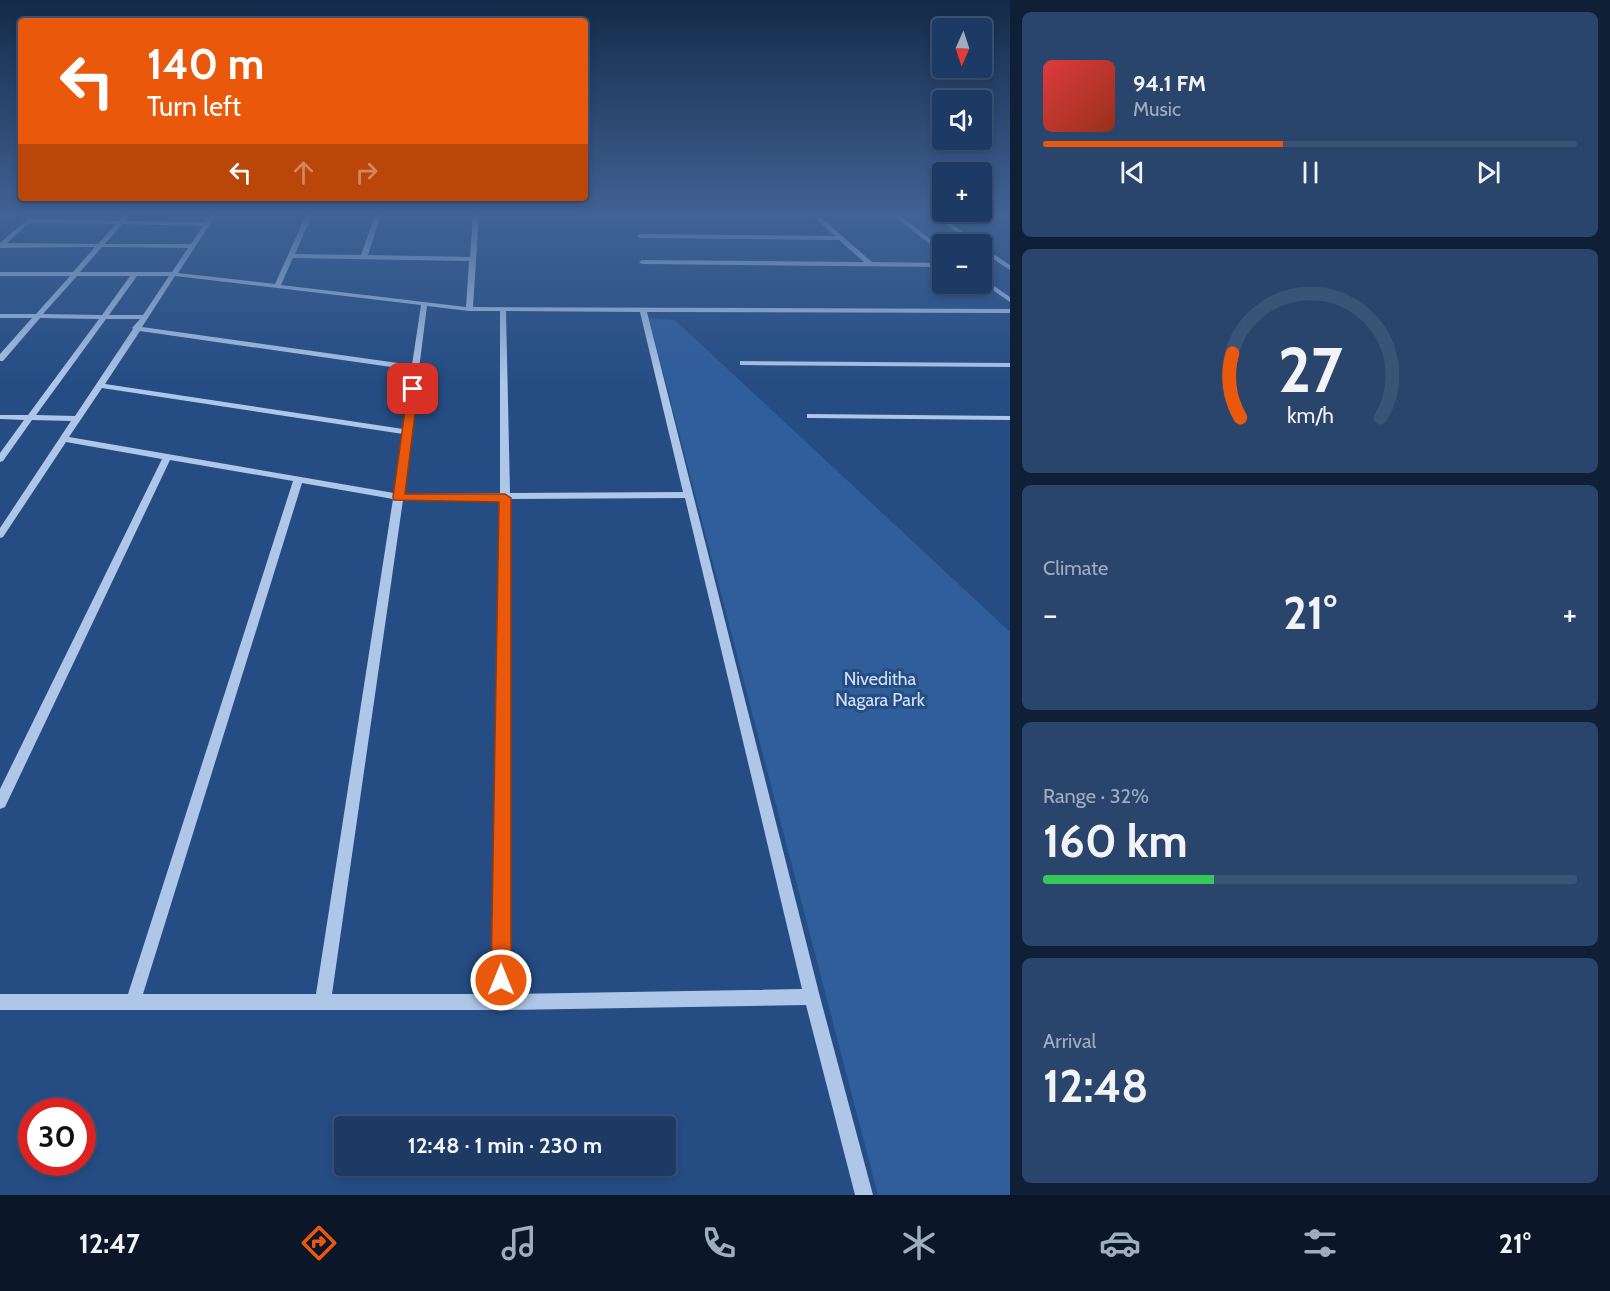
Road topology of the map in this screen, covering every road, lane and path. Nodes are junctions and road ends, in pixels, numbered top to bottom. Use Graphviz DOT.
graph roads {
  1 [pos="77,271"];
  2 [pos="174,271"];
  3 [pos="284,271"];
  4 [pos="471,271"];
  5 [pos="0,274"];
  6 [pos="74,274"];
  7 [pos="135,274"];
  8 [pos="172,274"];
  9 [pos="277,287"];
  10 [pos="992,287"];
  11 [pos="1010,300"];
  12 [pos="424,305"];
  13 [pos="469,309"];
  14 [pos="503,309"];
  15 [pos="643,309"];
  16 [pos="1010,311"];
  17 [pos="0,316"];
  18 [pos="37,316"];
  19 [pos="104,317"];
  20 [pos="144,317"];
  21 [pos="136,328"];
  22 [pos="0,359"];
  23 [pos="743,363"];
  24 [pos="1010,365"];
  25 [pos="416,368"];
  26 [pos="99,385"];
  27 [pos="810,416"];
  28 [pos="0,417"];
  29 [pos="30,418"];
  30 [pos="1010,418"];
  31 [pos="76,419"];
  32 [pos="407,432"];
  33 [pos="64,439"];
  34 [pos="166,457"];
  35 [pos="0,459"];
  36 [pos="298,480"];
  37 [pos="687,495"];
  38 [pos="399,497"];
  39 [pos="505,498"];
  40 [pos="0,536"];
  41 [pos="0,803"];
  42 [pos="812,997"];
  43 [pos="0,1002"];
  44 [pos="133,1002"];
  45 [pos="323,1002"];
  46 [pos="501,1002"];
  47 [pos="864,1195"];
  1 -- 6 [label="street"];
  2 -- 8 [label="street"];
  3 -- 9 [label="street"];
  4 -- 13 [label="street"];
  5 -- 6 [label="street"];
  6 -- 7 [label="street"];
  6 -- 18 [label="street"];
  7 -- 8 [label="street"];
  7 -- 19 [label="street"];
  8 -- 9 [label="street"];
  8 -- 20 [label="street"];
  9 -- 12 [label="street"];
  10 -- 11 [label="street"];
  12 -- 13 [label="street"];
  12 -- 25 [label="street"];
  13 -- 14 [label="street"];
  14 -- 15 [label="street"];
  14 -- 39 [label="street"];
  15 -- 16 [label="street"];
  15 -- 37 [label="street"];
  17 -- 18 [label="street"];
  18 -- 19 [label="street"];
  18 -- 22 [label="street"];
  19 -- 20 [label="street"];
  19 -- 29 [label="street"];
  20 -- 21 [label="street"];
  21 -- 25 [label="street"];
  21 -- 26 [label="street"];
  23 -- 24 [label="street"];
  25 -- 32 [label="street"];
  26 -- 31 [label="street"];
  26 -- 32 [label="street"];
  27 -- 30 [label="street"];
  28 -- 29 [label="street"];
  29 -- 31 [label="street"];
  29 -- 35 [label="street"];
  31 -- 33 [label="street"];
  32 -- 38 [label="street"];
  33 -- 34 [label="street"];
  33 -- 40 [label="street"];
  34 -- 36 [label="street"];
  34 -- 41 [label="street"];
  36 -- 38 [label="street"];
  36 -- 44 [label="street"];
  37 -- 39 [label="street"];
  37 -- 42 [label="street"];
  38 -- 39 [label="street"];
  38 -- 45 [label="street"];
  39 -- 46 [label="street"];
  42 -- 46 [label="street"];
  42 -- 47 [label="street"];
  43 -- 44 [label="street"];
  44 -- 45 [label="street"];
  45 -- 46 [label="street"];
}
